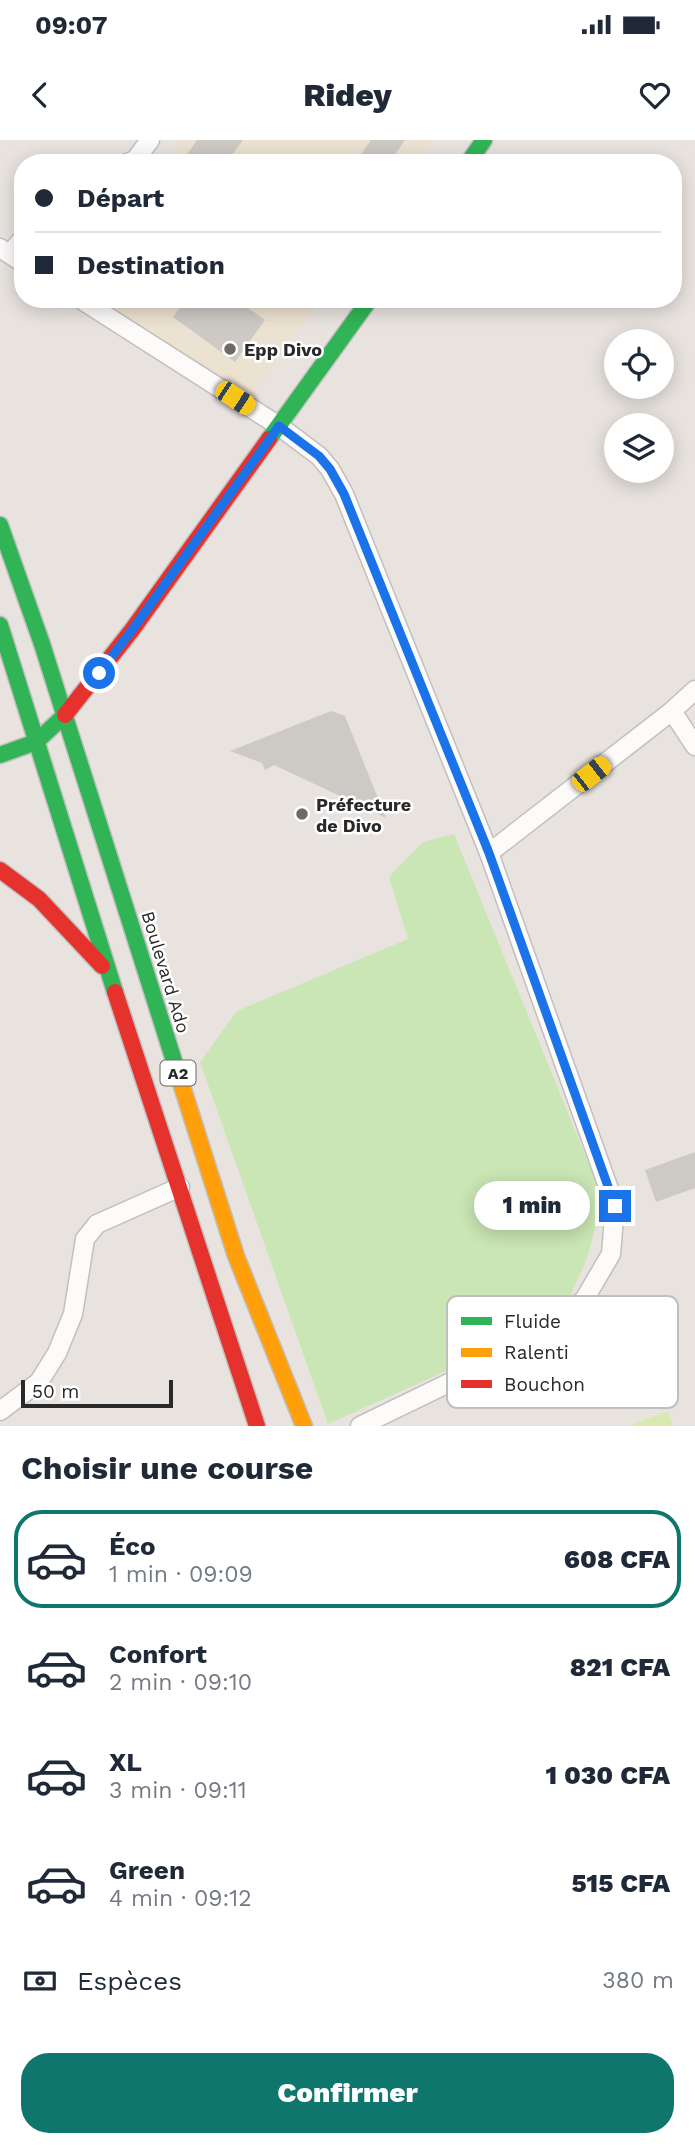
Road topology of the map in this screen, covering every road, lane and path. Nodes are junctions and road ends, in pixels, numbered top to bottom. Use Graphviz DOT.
graph roads {
  1 [pos="94,308"];
  2 [pos="364,308"];
  3 [pos="279,426"];
  4 [pos="0,525"];
  5 [pos="0,625"];
  6 [pos="695,690"];
  7 [pos="672,711"];
  8 [pos="65,715"];
  9 [pos="36,742"];
  10 [pos="695,746"];
  11 [pos="0,755"];
  12 [pos="489,853"];
  13 [pos="0,870"];
  14 [pos="108,973"];
  15 [pos="180,1188"];
  16 [pos="586,1296"];
  17 [pos="447,1384"];
  18 [pos="0,1411"];
  19 [pos="257,1426"];
  20 [pos="304,1426"];
  21 [pos="360,1426"];
  1 -- 3 [label="street"];
  2 -- 3 [label="main road"];
  3 -- 8 [label="main road"];
  3 -- 12 [label="street"];
  4 -- 8 [label="main road, Boulevard Ado"];
  5 -- 9 [label="main road"];
  6 -- 7 [label="street"];
  7 -- 10 [label="street"];
  7 -- 12 [label="street"];
  8 -- 9 [label="main road"];
  8 -- 20 [label="main road, Boulevard Ado / A2"];
  9 -- 11 [label="main road"];
  9 -- 14 [label="main road"];
  12 -- 16 [label="street"];
  13 -- 14 [label="main road"];
  14 -- 15 [label="main road"];
  15 -- 18 [label="street"];
  15 -- 19 [label="main road"];
  17 -- 21 [label="street"];
}
